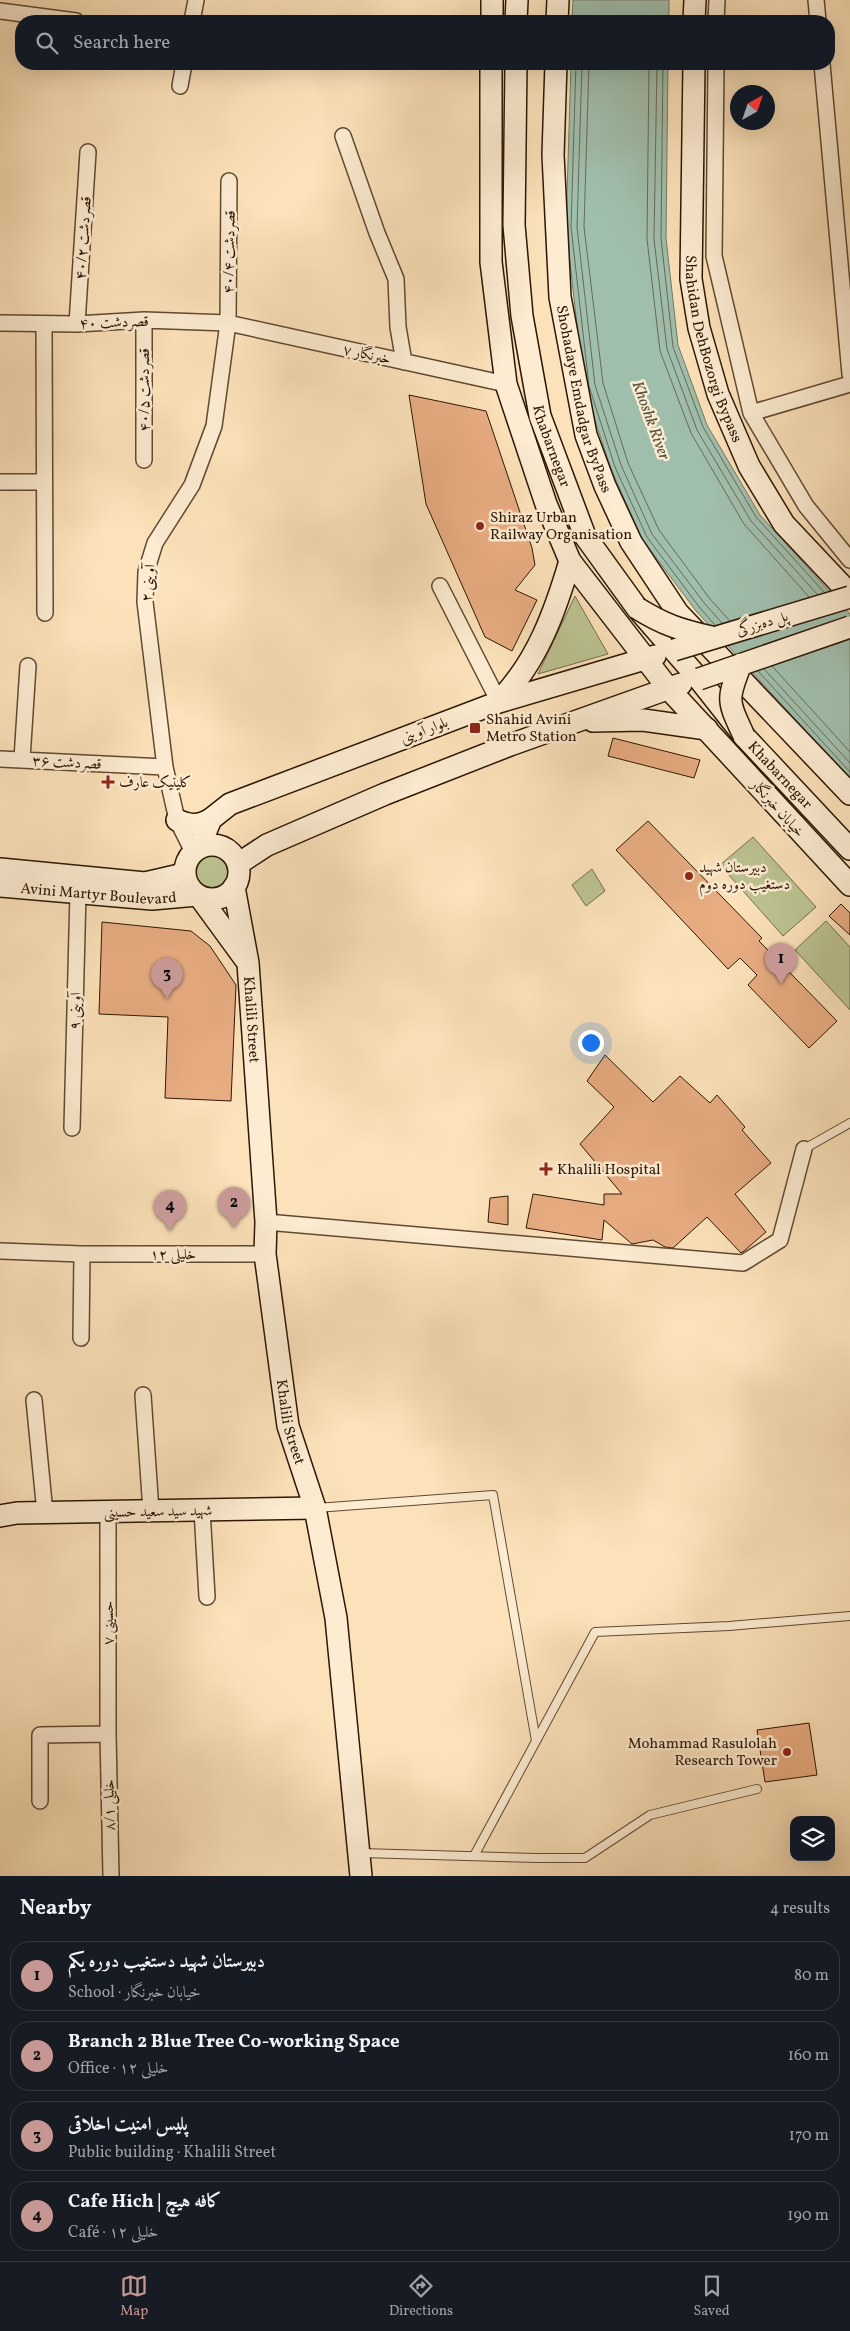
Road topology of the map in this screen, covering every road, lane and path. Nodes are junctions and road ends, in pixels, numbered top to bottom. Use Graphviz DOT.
graph roads {
  1 [pos="196,0"];
  2 [pos="492,0"];
  3 [pos="517,0"];
  4 [pos="558,0"];
  5 [pos="695,0"];
  6 [pos="716,0"];
  7 [pos="816,0"];
  8 [pos="0,12"];
  9 [pos="25,15"];
  10 [pos="193,15"];
  11 [pos="492,15"];
  12 [pos="516,15"];
  13 [pos="557,15"];
  14 [pos="694,15"];
  15 [pos="716,15"];
  16 [pos="817,15"];
  17 [pos="183,70"];
  18 [pos="491,70"];
  19 [pos="516,70"];
  20 [pos="556,70"];
  21 [pos="694,70"];
  22 [pos="716,70"];
  23 [pos="823,70"];
  24 [pos="180,86"];
  25 [pos="343,136"];
  26 [pos="88,152"];
  27 [pos="229,181"];
  28 [pos="144,320"];
  29 [pos="228,323"];
  30 [pos="0,324"];
  31 [pos="44,324"];
  32 [pos="77,324"];
  33 [pos="404,362"];
  34 [pos="850,374"];
  35 [pos="506,384"];
  36 [pos="850,384"];
  37 [pos="751,413"];
  38 [pos="144,460"];
  39 [pos="0,482"];
  40 [pos="44,482"];
  41 [pos="570,560"];
  42 [pos="850,560"];
  43 [pos="440,586"];
  44 [pos="850,596"];
  45 [pos="636,608"];
  46 [pos="45,613"];
  47 [pos="850,627"];
  48 [pos="714,638"];
  49 [pos="674,650"];
  50 [pos="644,659"];
  51 [pos="741,664"];
  52 [pos="28,666"];
  53 [pos="699,679"];
  54 [pos="668,688"];
  55 [pos="499,702"];
  56 [pos="576,721"];
  57 [pos="707,729"];
  58 [pos="744,736"];
  59 [pos="0,759"];
  60 [pos="22,759"];
  61 [pos="165,767"];
  62 [pos="850,794"];
  63 [pos="212,819"];
  64 [pos="176,820"];
  65 [pos="850,849"];
  66 [pos="196,850"];
  67 [pos="238,864"];
  68 [pos="0,870"];
  69 [pos="184,874"];
  70 [pos="850,885"];
  71 [pos="0,886"];
  72 [pos="234,887"];
  73 [pos="78,893"];
  74 [pos="198,896"];
  75 [pos="248,963"];
  76 [pos="850,1123"];
  77 [pos="72,1128"];
  78 [pos="804,1149"];
  79 [pos="266,1222"];
  80 [pos="0,1250"];
  81 [pos="82,1254"];
  82 [pos="265,1254"];
  83 [pos="81,1338"];
  84 [pos="143,1395"];
  85 [pos="34,1400"];
  86 [pos="315,1508"];
  87 [pos="202,1510"];
  88 [pos="152,1511"];
  89 [pos="108,1512"];
  90 [pos="45,1513"];
  91 [pos="0,1516"];
  92 [pos="207,1596"];
  93 [pos="850,1616"];
  94 [pos="108,1734"];
  95 [pos="536,1741"];
  96 [pos="757,1790"];
  97 [pos="40,1801"];
  98 [pos="359,1853"];
  99 [pos="474,1856"];
  100 [pos="111,1876"];
  101 [pos="361,1876"];
  1 -- 10 [label="street"];
  2 -- 11 [label="main road"];
  3 -- 12 [label="main road"];
  4 -- 13 [label="main road"];
  5 -- 14 [label="main road"];
  6 -- 15 [label="street"];
  7 -- 16 [label="street"];
  8 -- 9 [label="street"];
  17 -- 24 [label="street"];
  18 -- 35 [label="main road, Khabarnegar"];
  19 -- 45 [label="main road, Khabarnegar"];
  20 -- 62 [label="main road, Shohadaye Emdadgar ByPass"];
  21 -- 44 [label="main road, Shahidan DehBozorgi Bypass"];
  22 -- 37 [label="street"];
  23 -- 34 [label="street"];
  25 -- 33 [label="street"];
  26 -- 32 [label="street, ۴۰/۲ قصردشت"];
  27 -- 29 [label="street, ۴۰/۴ قصردشت"];
  28 -- 29 [label="street, ۴۰ قصردشت"];
  28 -- 32 [label="street, ۴۰ قصردشت"];
  28 -- 38 [label="street, ۴۰/۵ قصردشت"];
  29 -- 33 [label="street, ۷ خبرنگار"];
  29 -- 61 [label="street, ۲ آوینی"];
  30 -- 31 [label="street, ۴۰ قصردشت"];
  31 -- 32 [label="street, ۴۰ قصردشت"];
  31 -- 40 [label="street"];
  33 -- 35 [label="street, ۷ خبرنگار"];
  35 -- 41 [label="main road, Khabarnegar"];
  36 -- 37 [label="street"];
  37 -- 42 [label="street"];
  39 -- 40 [label="street"];
  40 -- 46 [label="street"];
  41 -- 50 [label="main road, Khabarnegar"];
  41 -- 55 [label="main road"];
  43 -- 55 [label="street"];
  44 -- 48 [label="main road, پل ده‌بزرگی, bridge"];
  45 -- 48 [label="main road, bridge"];
  45 -- 49 [label="main road, Khabarnegar"];
  47 -- 51 [label="main road, bridge"];
  48 -- 49 [label="main road, پل ده‌بزرگی, bridge"];
  49 -- 50 [label="main road, بلوار آوینی"];
  49 -- 53 [label="main road, Khabarnegar"];
  50 -- 54 [label="main road, Khabarnegar"];
  50 -- 55 [label="main road, بلوار آوینی"];
  51 -- 53 [label="main road, bridge"];
  51 -- 58 [label="main road, bridge"];
  52 -- 60 [label="street"];
  53 -- 54 [label="main road"];
  53 -- 58 [label="main road, Khabarnegar"];
  54 -- 56 [label="main road"];
  54 -- 57 [label="main road, Khabarnegar"];
  55 -- 63 [label="main road, بلوار آوینی"];
  56 -- 57 [label="main road"];
  56 -- 67 [label="main road"];
  57 -- 70 [label="main road, خیابان خبرنگار"];
  58 -- 65 [label="main road, Khabarnegar"];
  59 -- 60 [label="street, ۳۶ قصردشت"];
  60 -- 61 [label="street, ۳۶ قصردشت"];
  61 -- 64 [label="street, ۲ آوینی"];
  63 -- 64 [label="main road"];
  63 -- 66 [label="main road, بلوار آوینی"];
  64 -- 66 [label="street, ۲ آوینی"];
  66 -- 67 [label="main road"];
  66 -- 69 [label="main road"];
  67 -- 72 [label="main road"];
  68 -- 69 [label="main road, Avini Martyr Boulevard"];
  69 -- 74 [label="main road"];
  71 -- 73 [label="main road, Avini Martyr Boulevard"];
  72 -- 74 [label="main road"];
  72 -- 75 [label="main road, Khalili Street"];
  73 -- 74 [label="main road, Avini Martyr Boulevard"];
  73 -- 77 [label="street, ۹ آوینی"];
  74 -- 75 [label="main road"];
  75 -- 79 [label="main road, Khalili Street"];
  76 -- 78 [label="lane"];
  78 -- 79 [label="street"];
  79 -- 82 [label="main road, Khalili Street"];
  80 -- 81 [label="street, ۱۲ خلیلی"];
  81 -- 82 [label="street, ۱۲ خلیلی"];
  81 -- 83 [label="street"];
  82 -- 86 [label="main road, Khalili Street"];
  84 -- 88 [label="street"];
  85 -- 90 [label="street"];
  86 -- 87 [label="main road, شهید سید سعید حسینی"];
  86 -- 95 [label="lane"];
  86 -- 98 [label="main road, Khalili Street"];
  87 -- 88 [label="main road, شهید سید سعید حسینی"];
  87 -- 92 [label="street"];
  88 -- 89 [label="main road, شهید سید سعید حسینی"];
  89 -- 90 [label="main road, شهید سید سعید حسینی"];
  89 -- 94 [label="street, ۷ حسینی"];
  90 -- 91 [label="main road, شهید سید سعید حسینی"];
  93 -- 95 [label="lane"];
  94 -- 97 [label="street"];
  94 -- 100 [label="street, ۸/۱ خلیلی"];
  95 -- 99 [label="lane"];
  96 -- 99 [label="lane"];
  98 -- 99 [label="lane"];
  98 -- 101 [label="main road, Khalili Street"];
}
